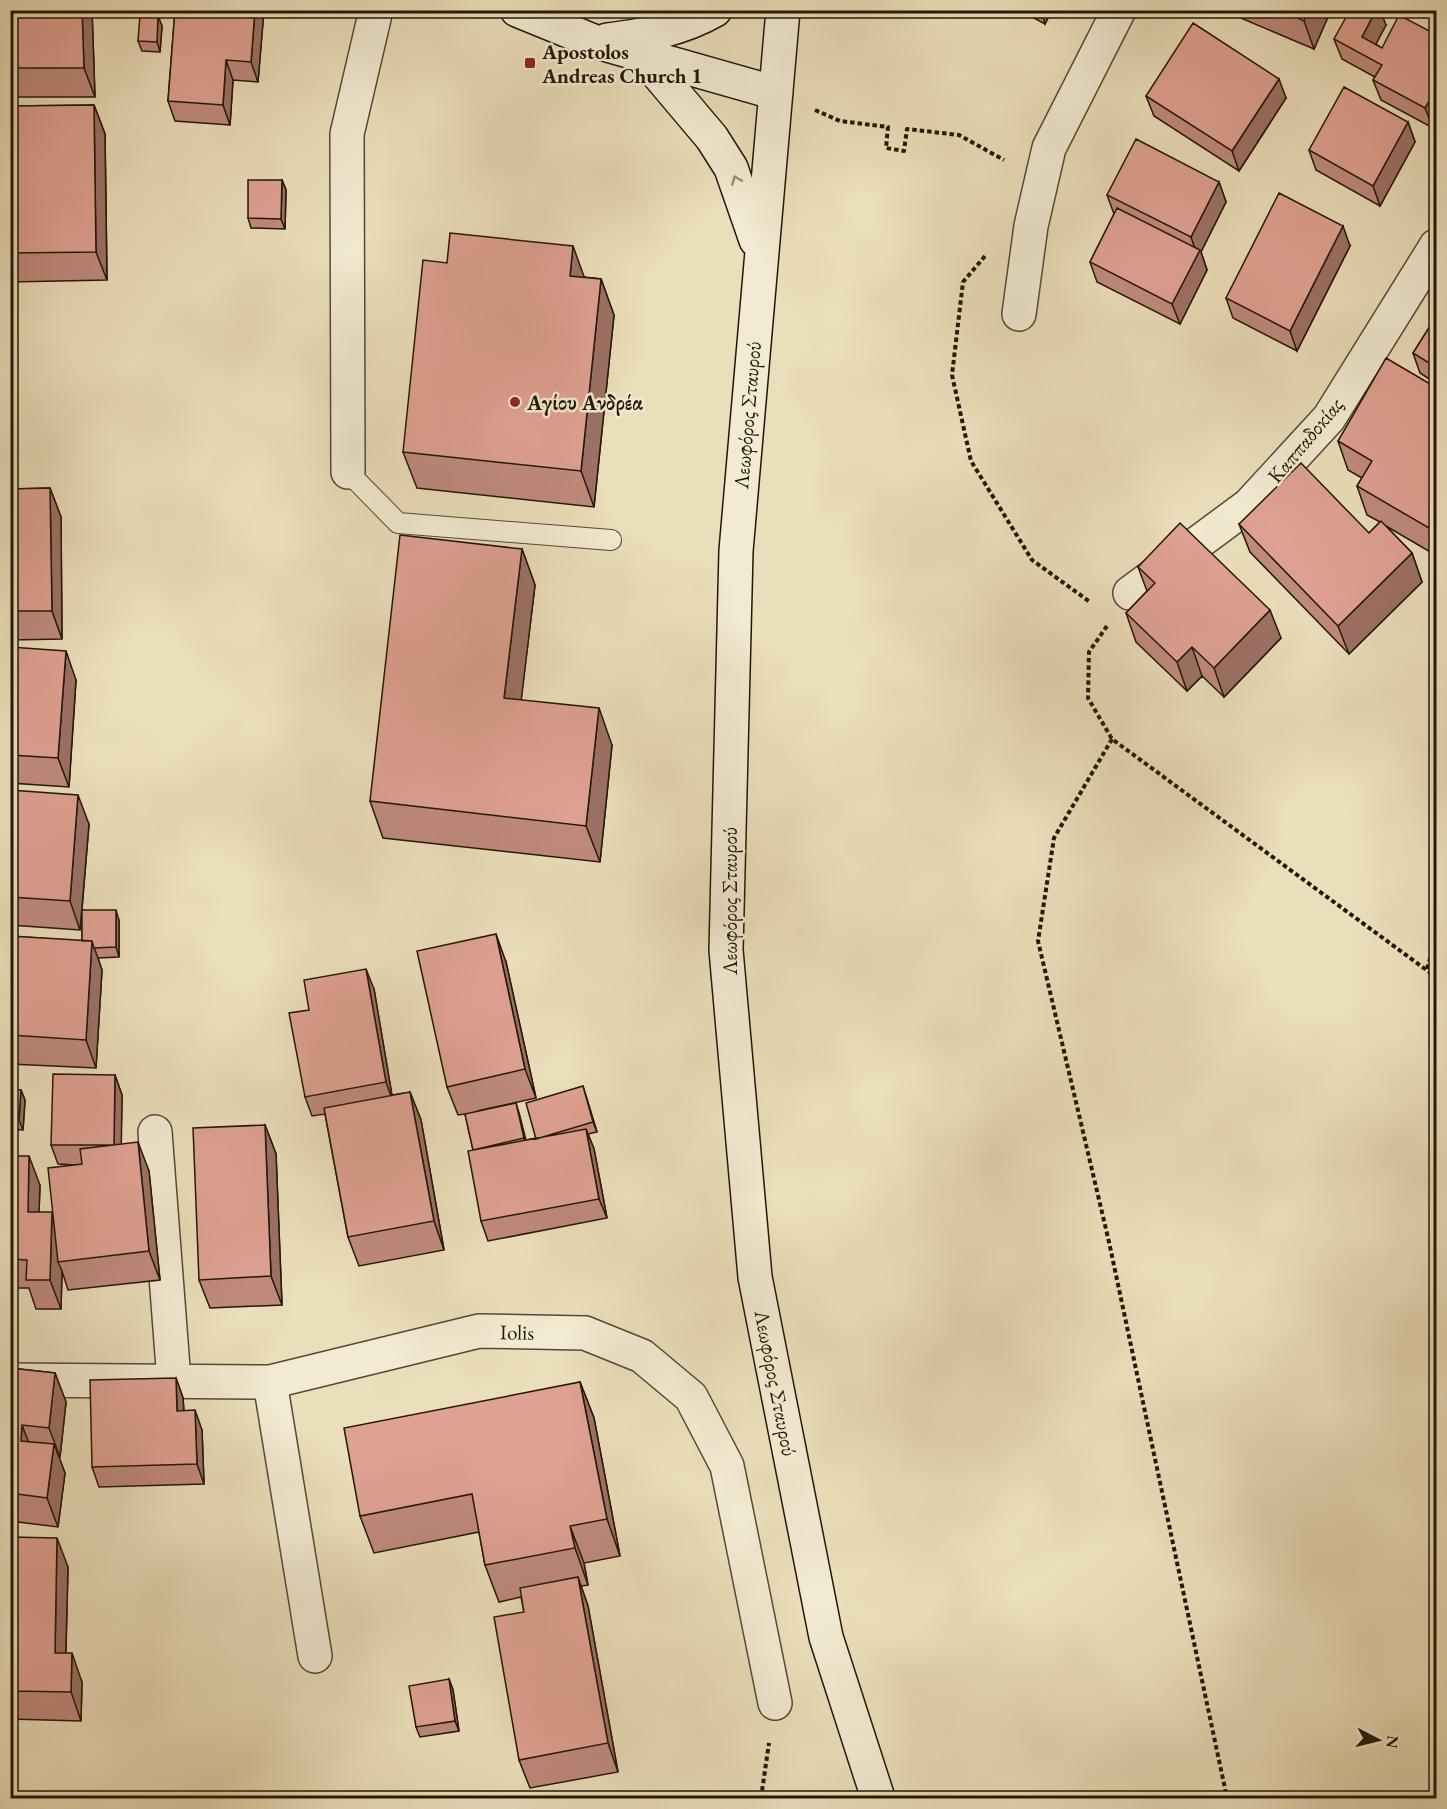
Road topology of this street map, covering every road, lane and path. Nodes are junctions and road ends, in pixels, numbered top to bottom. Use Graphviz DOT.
graph roads {
  1 [pos="376,10"];
  2 [pos="518,10"];
  3 [pos="715,10"];
  4 [pos="783,10"];
  5 [pos="1119,10"];
  6 [pos="593,41"];
  7 [pos="642,56"];
  8 [pos="776,93"];
  9 [pos="1040,180"];
  10 [pos="1031,226"];
  11 [pos="1437,246"];
  12 [pos="761,255"];
  13 [pos="1019,314"];
  14 [pos="348,472"];
  15 [pos="611,540"];
  16 [pos="1121,606"];
  17 [pos="1112,739"];
  18 [pos="1437,938"];
  19 [pos="1427,970"];
  20 [pos="1437,977"];
  21 [pos="155,1132"];
  22 [pos="10,1380"];
  23 [pos="174,1381"];
  24 [pos="270,1382"];
  25 [pos="315,1656"];
  26 [pos="775,1703"];
  27 [pos="878,1791"];
  28 [pos="760,1798"];
  29 [pos="1227,1798"];
  1 -- 14 [label="street"];
  2 -- 6 [label="street"];
  3 -- 6 [label="street"];
  4 -- 8 [label="street, Λεωφόρος Σταυρού"];
  5 -- 9 [label="street"];
  6 -- 7 [label="street"];
  7 -- 8 [label="street"];
  12 -- 7 [label="street, one-way"];
  8 -- 9 [label="path"];
  8 -- 12 [label="street, Λεωφόρος Σταυρού"];
  9 -- 10 [label="street"];
  10 -- 13 [label="street"];
  10 -- 16 [label="path"];
  11 -- 16 [label="street, Καππαδοκίας"];
  12 -- 27 [label="street, Λεωφόρος Σταυρού"];
  14 -- 15 [label="lane"];
  16 -- 17 [label="path"];
  17 -- 19 [label="path"];
  17 -- 29 [label="path"];
  18 -- 19 [label="path"];
  19 -- 20 [label="path"];
  21 -- 23 [label="street"];
  22 -- 23 [label="street, Iolis"];
  23 -- 24 [label="street, Iolis"];
  24 -- 25 [label="street"];
  24 -- 26 [label="street, Iolis"];
  26 -- 28 [label="path"];
}
